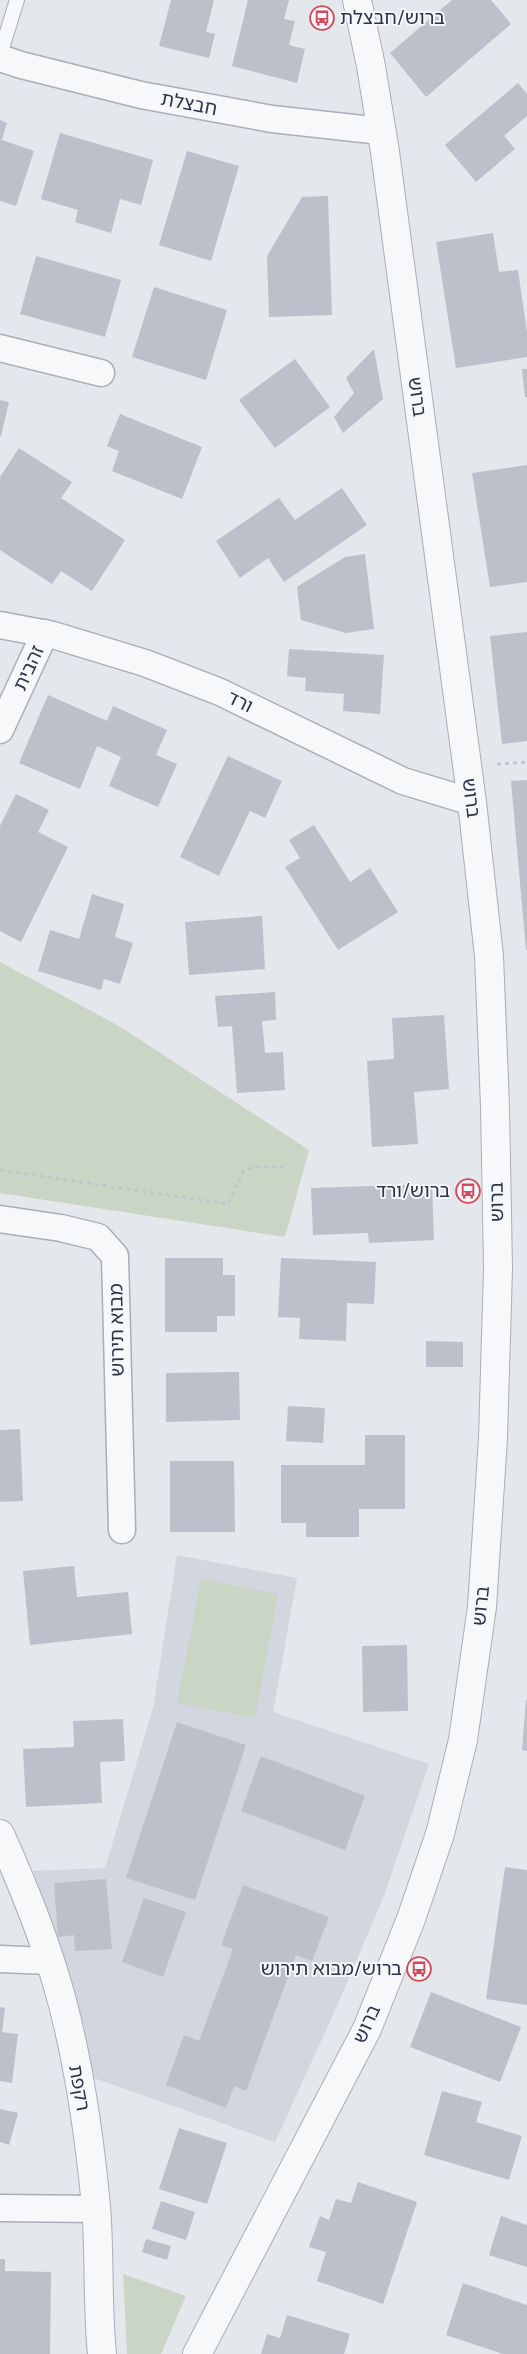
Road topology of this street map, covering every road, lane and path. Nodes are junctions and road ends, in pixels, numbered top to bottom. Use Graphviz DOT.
graph roads {
  1 [pos="17,0"];
  2 [pos="357,0"];
  3 [pos="0,57"];
  4 [pos="381,131"];
  5 [pos="0,348"];
  6 [pos="101,372"];
  7 [pos="0,625"];
  8 [pos="45,633"];
  9 [pos="0,730"];
  10 [pos="472,802"];
  11 [pos="284,1167"];
  12 [pos="0,1170"];
  13 [pos="0,1219"];
  14 [pos="122,1530"];
  15 [pos="0,1834"];
  16 [pos="0,1959"];
  17 [pos="49,1961"];
  18 [pos="0,2208"];
  19 [pos="96,2209"];
  20 [pos="102,2354"];
  21 [pos="197,2354"];
  1 -- 3 [label="lane"];
  2 -- 4 [label="street, ברוש"];
  3 -- 4 [label="street, חבצלת"];
  4 -- 10 [label="street, ברוש"];
  5 -- 6 [label="street"];
  7 -- 8 [label="street, ורד"];
  8 -- 9 [label="street, זהבית"];
  8 -- 10 [label="street, ורד"];
  10 -- 21 [label="street, ברוש"];
  11 -- 12 [label="path"];
  13 -- 14 [label="street, מבוא תירוש"];
  15 -- 17 [label="street, רקפת"];
  16 -- 17 [label="street"];
  17 -- 19 [label="street, רקפת"];
  18 -- 19 [label="street"];
  19 -- 20 [label="street, רקפת"];
}
